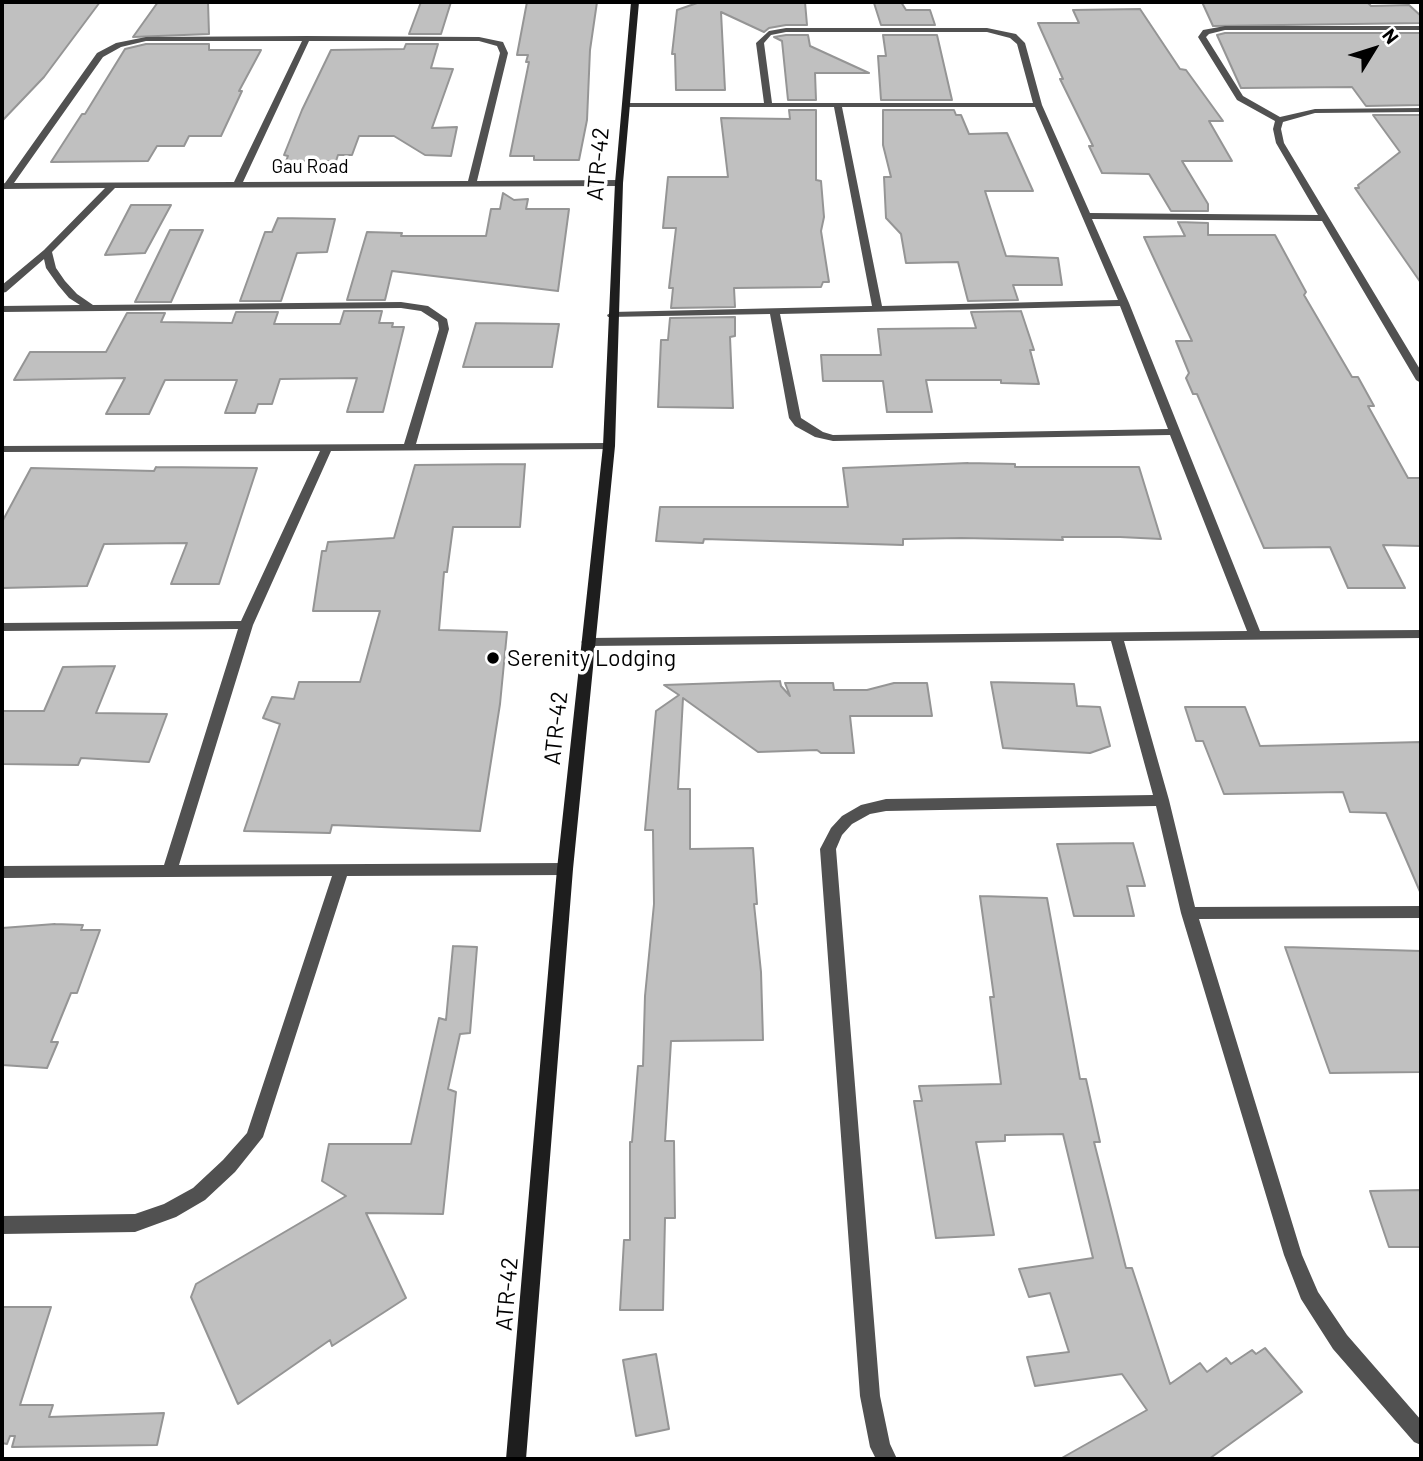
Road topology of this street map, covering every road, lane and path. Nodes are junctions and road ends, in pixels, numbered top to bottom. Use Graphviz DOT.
graph roads {
  1 [pos="635,2"];
  2 [pos="1421,28"];
  3 [pos="307,38"];
  4 [pos="626,105"];
  5 [pos="768,105"];
  6 [pos="1038,105"];
  7 [pos="838,106"];
  8 [pos="1421,110"];
  9 [pos="1279,120"];
  10 [pos="619,183"];
  11 [pos="472,184"];
  12 [pos="237,185"];
  13 [pos="5,186"];
  14 [pos="111,187"];
  15 [pos="1086,216"];
  16 [pos="1325,218"];
  17 [pos="47,252"];
  18 [pos="2,290"];
  19 [pos="1124,303"];
  20 [pos="877,307"];
  21 [pos="91,308"];
  22 [pos="2,309"];
  23 [pos="774,311"];
  24 [pos="612,315"];
  25 [pos="1421,380"];
  26 [pos="1174,432"];
  27 [pos="608,446"];
  28 [pos="327,447"];
  29 [pos="409,447"];
  30 [pos="2,449"];
  31 [pos="246,625"];
  32 [pos="2,627"];
  33 [pos="1421,635"];
  34 [pos="1255,636"];
  35 [pos="1116,637"];
  36 [pos="588,642"];
  37 [pos="1162,800"];
  38 [pos="342,869"];
  39 [pos="565,869"];
  40 [pos="170,870"];
  41 [pos="2,872"];
  42 [pos="1421,912"];
  43 [pos="1189,913"];
  44 [pos="2,1225"];
  45 [pos="1421,1435"];
  46 [pos="516,1459"];
  47 [pos="887,1459"];
  1 -- 4 [label="street, ATR-42"];
  2 -- 9 [label="street"];
  3 -- 11 [label="street"];
  3 -- 12 [label="street"];
  3 -- 13 [label="street"];
  4 -- 5 [label="street"];
  4 -- 10 [label="street, ATR-42"];
  5 -- 6 [label="street"];
  5 -- 7 [label="street"];
  6 -- 7 [label="street"];
  6 -- 15 [label="street"];
  7 -- 20 [label="street"];
  8 -- 9 [label="street"];
  9 -- 16 [label="street"];
  10 -- 11 [label="street, Gau Road"];
  10 -- 24 [label="street, ATR-42"];
  11 -- 12 [label="street, Gau Road"];
  12 -- 14 [label="street, Gau Road"];
  13 -- 14 [label="street, Gau Road"];
  14 -- 17 [label="street"];
  15 -- 16 [label="street"];
  15 -- 19 [label="street"];
  16 -- 25 [label="street"];
  17 -- 18 [label="street"];
  17 -- 21 [label="street"];
  19 -- 20 [label="street"];
  19 -- 26 [label="street"];
  20 -- 23 [label="street"];
  21 -- 22 [label="street"];
  21 -- 29 [label="street"];
  23 -- 24 [label="street"];
  23 -- 26 [label="street"];
  24 -- 27 [label="street, ATR-42"];
  26 -- 34 [label="street"];
  27 -- 29 [label="street"];
  27 -- 36 [label="street, ATR-42"];
  28 -- 29 [label="street"];
  28 -- 30 [label="street"];
  28 -- 31 [label="street"];
  31 -- 32 [label="street"];
  31 -- 40 [label="street"];
  33 -- 34 [label="street"];
  34 -- 35 [label="street"];
  35 -- 36 [label="street"];
  35 -- 37 [label="street"];
  36 -- 39 [label="street, ATR-42"];
  37 -- 43 [label="street"];
  37 -- 47 [label="street"];
  38 -- 39 [label="street"];
  38 -- 40 [label="street"];
  38 -- 44 [label="street"];
  39 -- 46 [label="street, ATR-42"];
  40 -- 41 [label="street"];
  42 -- 43 [label="street"];
  43 -- 45 [label="street"];
}
